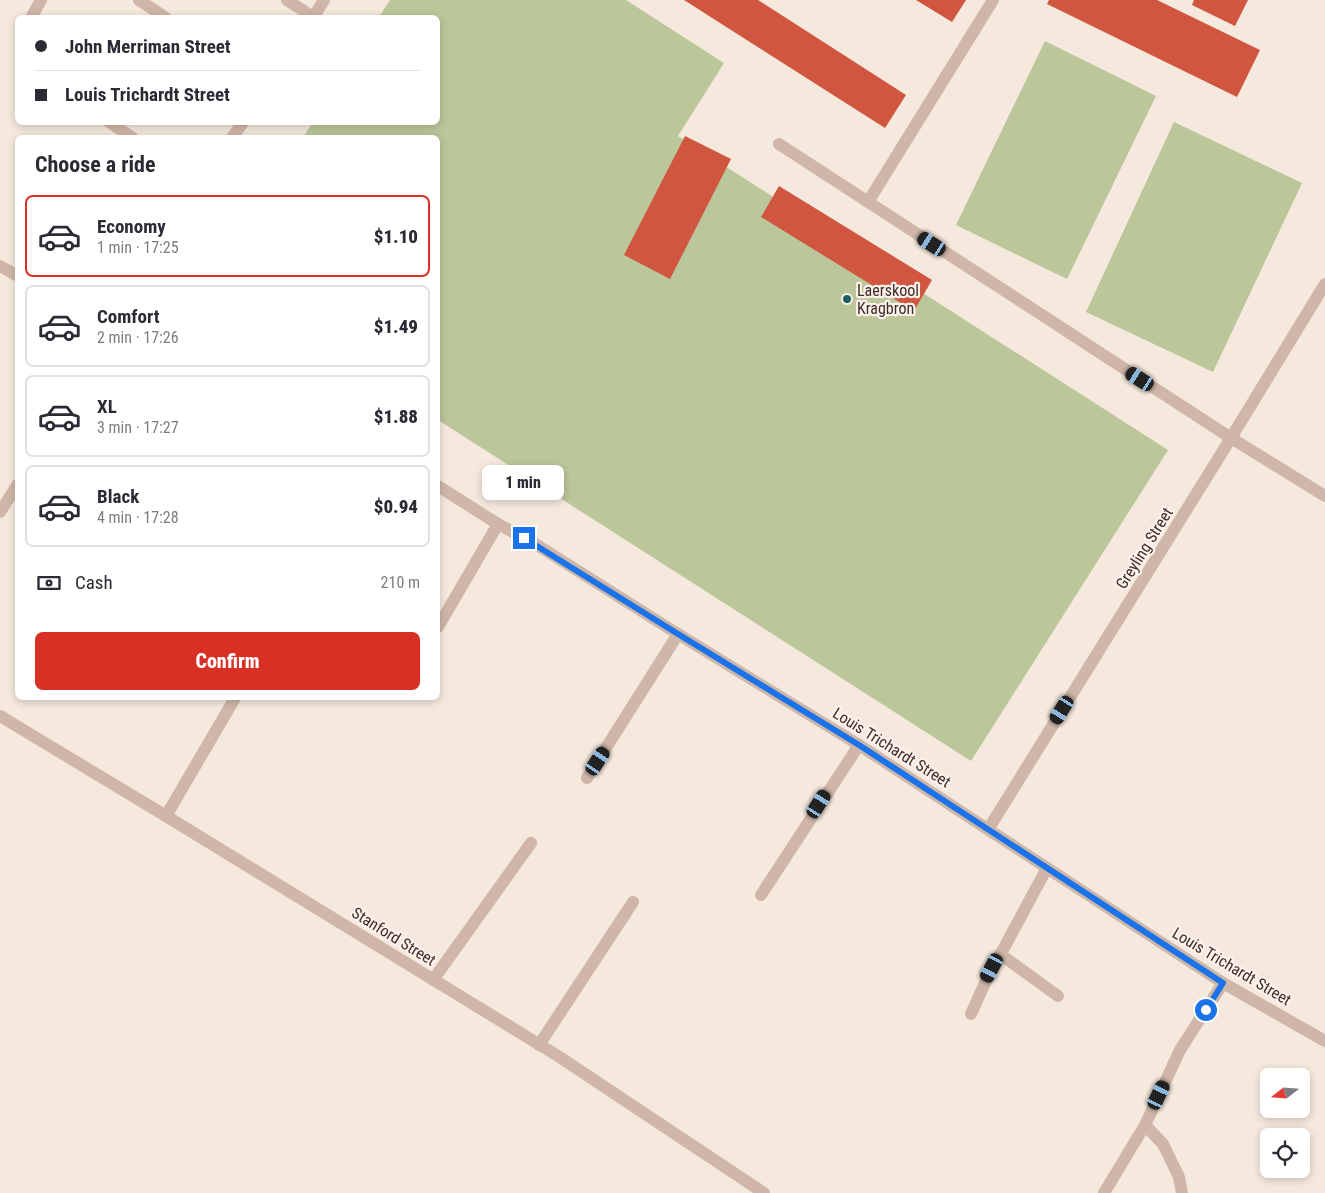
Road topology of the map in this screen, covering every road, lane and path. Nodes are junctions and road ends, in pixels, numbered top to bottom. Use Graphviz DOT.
graph roads {
  1 [pos="41,0"];
  2 [pos="139,0"];
  3 [pos="287,0"];
  4 [pos="324,0"];
  5 [pos="993,0"];
  6 [pos="33,15"];
  7 [pos="162,15"];
  8 [pos="310,15"];
  9 [pos="314,15"];
  10 [pos="114,125"];
  11 [pos="129,135"];
  12 [pos="779,144"];
  13 [pos="868,202"];
  14 [pos="0,266"];
  15 [pos="15,274"];
  16 [pos="1325,284"];
  17 [pos="1232,438"];
  18 [pos="440,487"];
  19 [pos="15,489"];
  20 [pos="1325,496"];
  21 [pos="0,512"];
  22 [pos="498,524"];
  23 [pos="440,625"];
  24 [pos="678,634"];
  25 [pos="234,700"];
  26 [pos="0,716"];
  27 [pos="859,745"];
  28 [pos="587,778"];
  29 [pos="166,816"];
  30 [pos="989,828"];
  31 [pos="531,844"];
  32 [pos="1047,868"];
  33 [pos="761,894"];
  34 [pos="633,902"];
  35 [pos="1000,954"];
  36 [pos="433,980"];
  37 [pos="1223,983"];
  38 [pos="1058,996"];
  39 [pos="971,1014"];
  40 [pos="1325,1041"];
  41 [pos="539,1045"];
  42 [pos="1145,1125"];
  43 [pos="764,1193"];
  44 [pos="1104,1193"];
  45 [pos="1182,1193"];
  1 -- 6 [label="street"];
  2 -- 7 [label="street"];
  3 -- 8 [label="street"];
  4 -- 9 [label="street"];
  5 -- 13 [label="street"];
  10 -- 11 [label="street"];
  12 -- 13 [label="street"];
  13 -- 17 [label="street"];
  14 -- 15 [label="street"];
  16 -- 17 [label="street, Greyling Street"];
  17 -- 20 [label="street"];
  17 -- 30 [label="street, Greyling Street"];
  18 -- 22 [label="street, Louis Trichardt Street"];
  19 -- 21 [label="street"];
  22 -- 23 [label="street"];
  22 -- 24 [label="street, Louis Trichardt Street"];
  24 -- 27 [label="street, Louis Trichardt Street"];
  24 -- 28 [label="street"];
  25 -- 29 [label="street"];
  26 -- 29 [label="street, Stanford Street"];
  27 -- 30 [label="street, Louis Trichardt Street"];
  27 -- 33 [label="street"];
  29 -- 36 [label="street, Stanford Street"];
  30 -- 32 [label="street, Louis Trichardt Street"];
  31 -- 36 [label="street"];
  32 -- 35 [label="street"];
  32 -- 37 [label="street, Louis Trichardt Street"];
  34 -- 41 [label="street"];
  35 -- 38 [label="street"];
  35 -- 39 [label="street"];
  36 -- 41 [label="street, Stanford Street"];
  37 -- 40 [label="street, Louis Trichardt Street"];
  37 -- 42 [label="street"];
  41 -- 43 [label="street, Stanford Street"];
  42 -- 44 [label="street"];
  42 -- 45 [label="street"];
}
